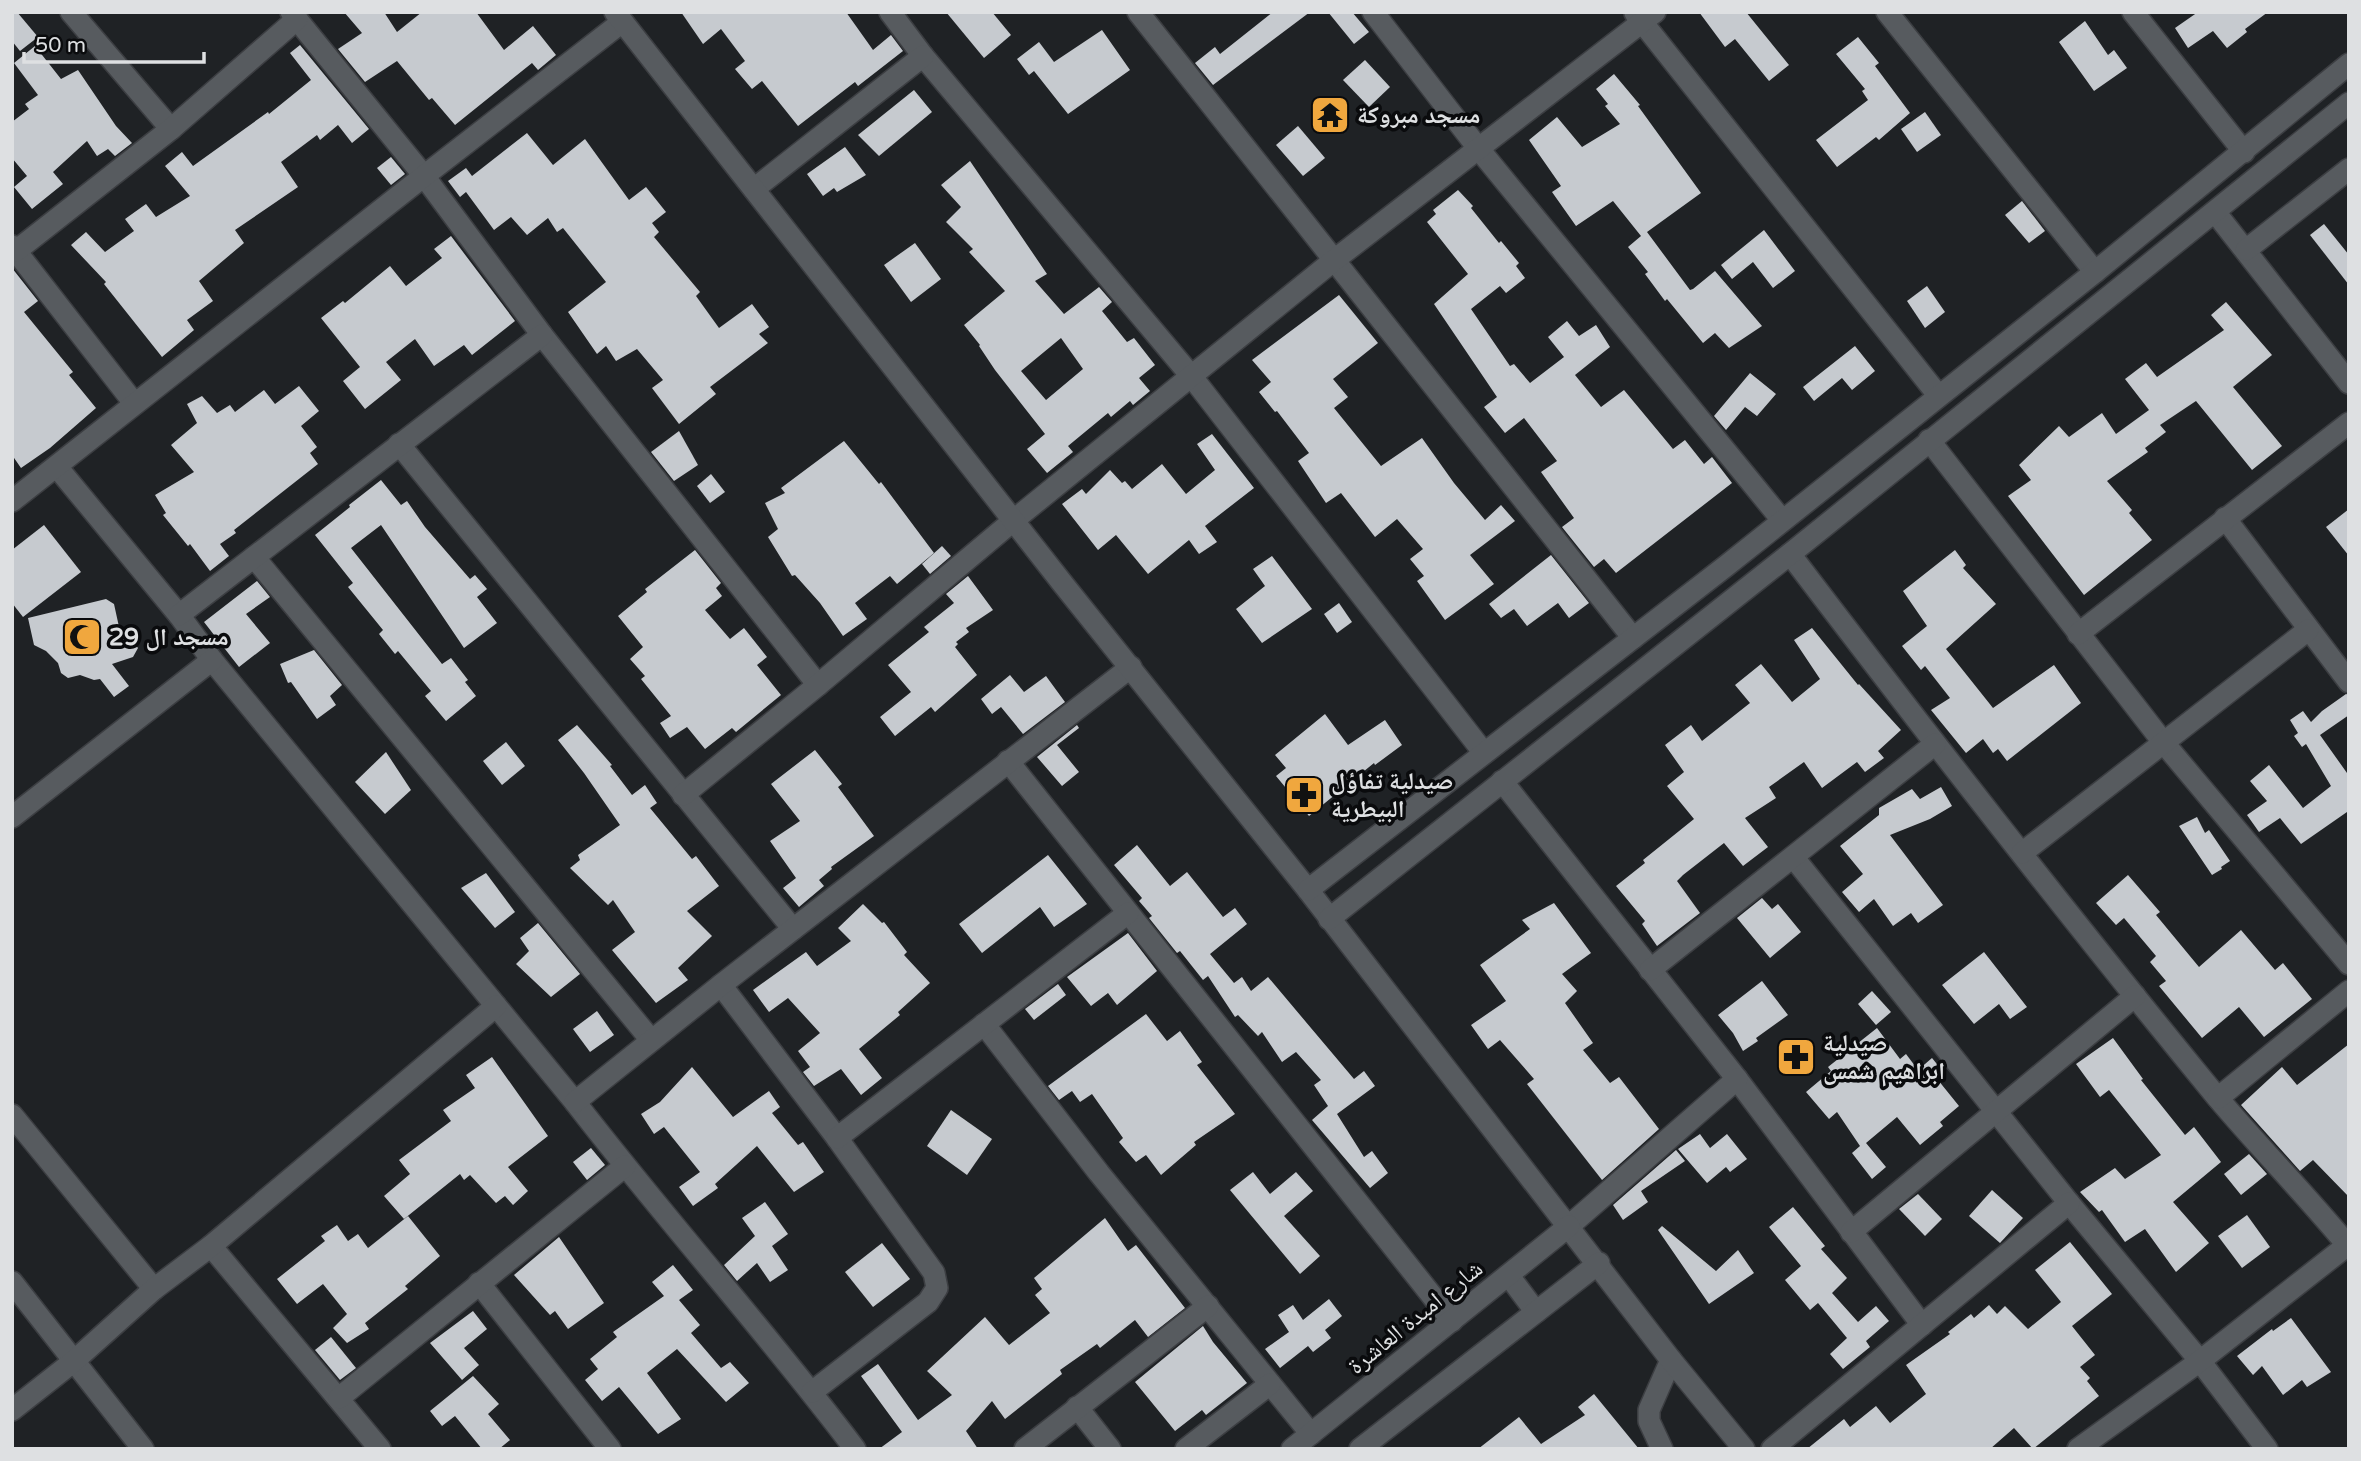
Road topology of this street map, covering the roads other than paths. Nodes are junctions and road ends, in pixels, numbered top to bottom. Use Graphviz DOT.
graph roads {
  1 [pos="71,12"];
  2 [pos="890,12"];
  3 [pos="1138,12"];
  4 [pos="1373,12"];
  5 [pos="1887,12"];
  6 [pos="2133,12"];
  7 [pos="1644,15"];
  8 [pos="294,16"];
  9 [pos="618,17"];
  10 [pos="923,57"];
  11 [pos="2349,64"];
  12 [pos="2349,103"];
  13 [pos="171,129"];
  14 [pos="1478,148"];
  15 [pos="2244,152"];
  16 [pos="2349,169"];
  17 [pos="424,176"];
  18 [pos="754,189"];
  19 [pos="2215,212"];
  20 [pos="14,249"];
  21 [pos="2246,250"];
  22 [pos="1333,261"];
  23 [pos="2095,272"];
  24 [pos="542,335"];
  25 [pos="1192,377"];
  26 [pos="2349,383"];
  27 [pos="1938,395"];
  28 [pos="134,403"];
  29 [pos="2349,423"];
  30 [pos="1929,440"];
  31 [pos="399,444"];
  32 [pos="57,467"];
  33 [pos="12,501"];
  34 [pos="2225,518"];
  35 [pos="1014,520"];
  36 [pos="1782,520"];
  37 [pos="1790,554"];
  38 [pos="254,557"];
  39 [pos="179,615"];
  40 [pos="2308,630"];
  41 [pos="2078,634"];
  42 [pos="1633,638"];
  43 [pos="212,660"];
  44 [pos="1130,667"];
  45 [pos="2349,682"];
  46 [pos="818,685"];
  47 [pos="2163,742"];
  48 [pos="1935,744"];
  49 [pos="1484,753"];
  50 [pos="1008,761"];
  51 [pos="1502,781"];
  52 [pos="682,794"];
  53 [pos="12,817"];
  54 [pos="2022,853"];
  55 [pos="1794,858"];
  56 [pos="1308,890"];
  57 [pos="1128,913"];
  58 [pos="1329,919"];
  59 [pos="793,929"];
  60 [pos="2349,964"];
  61 [pos="1650,970"];
  62 [pos="721,985"];
  63 [pos="2349,991"];
  64 [pos="2135,996"];
  65 [pos="496,1006"];
  66 [pos="984,1024"];
  67 [pos="651,1040"];
  68 [pos="1737,1079"];
  69 [pos="2218,1098"];
  70 [pos="575,1102"];
  71 [pos="1996,1112"];
  72 [pos="12,1115"];
  73 [pos="837,1138"];
  74 [pos="625,1167"];
  75 [pos="2069,1203"];
  76 [pos="1569,1226"];
  77 [pos="1851,1232"];
  78 [pos="212,1246"];
  79 [pos="2348,1246"];
  80 [pos="1598,1264"];
  81 [pos="1509,1276"];
  82 [pos="12,1282"];
  83 [pos="480,1283"];
  84 [pos="154,1289"];
  85 [pos="1208,1306"];
  86 [pos="1536,1312"];
  87 [pos="1452,1321"];
  88 [pos="1922,1325"];
  89 [pos="1671,1360"];
  90 [pos="74,1361"];
  91 [pos="2200,1361"];
  92 [pos="1270,1384"];
  93 [pos="812,1392"];
  94 [pos="339,1398"];
  95 [pos="1077,1407"];
  96 [pos="12,1410"];
  97 [pos="1311,1434"];
  98 [pos="143,1449"];
  99 [pos="380,1449"];
  100 [pos="610,1449"];
  101 [pos="855,1449"];
  102 [pos="1025,1449"];
  103 [pos="1110,1449"];
  104 [pos="1186,1449"];
  105 [pos="1292,1449"];
  106 [pos="1360,1449"];
  107 [pos="1662,1449"];
  108 [pos="1744,1449"];
  109 [pos="1772,1449"];
  110 [pos="2078,1449"];
  111 [pos="2267,1449"];
  1 -- 13 [label="street"];
  2 -- 10 [label="street"];
  3 -- 22 [label="street"];
  4 -- 14 [label="street"];
  5 -- 23 [label="street"];
  6 -- 15 [label="street"];
  7 -- 14 [label="street"];
  7 -- 27 [label="street"];
  8 -- 13 [label="street"];
  8 -- 17 [label="street"];
  9 -- 17 [label="street"];
  9 -- 18 [label="street"];
  10 -- 18 [label="street"];
  10 -- 25 [label="street"];
  11 -- 15 [label="street"];
  12 -- 19 [label="street"];
  13 -- 20 [label="street"];
  14 -- 22 [label="street"];
  14 -- 36 [label="street"];
  15 -- 23 [label="street"];
  16 -- 21 [label="street"];
  17 -- 24 [label="street"];
  17 -- 28 [label="street"];
  18 -- 35 [label="street"];
  19 -- 21 [label="street"];
  19 -- 30 [label="street"];
  20 -- 28 [label="street"];
  21 -- 26 [label="street"];
  22 -- 25 [label="street"];
  22 -- 42 [label="street"];
  23 -- 27 [label="street"];
  24 -- 31 [label="street"];
  24 -- 46 [label="street"];
  25 -- 35 [label="street"];
  25 -- 49 [label="street"];
  27 -- 36 [label="street"];
  28 -- 32 [label="street"];
  29 -- 34 [label="street"];
  30 -- 37 [label="street"];
  30 -- 41 [label="street"];
  31 -- 38 [label="street"];
  31 -- 52 [label="street"];
  32 -- 33 [label="street"];
  32 -- 39 [label="street"];
  34 -- 40 [label="street"];
  34 -- 41 [label="street"];
  35 -- 44 [label="street"];
  35 -- 46 [label="street"];
  36 -- 42 [label="street"];
  37 -- 48 [label="street"];
  37 -- 51 [label="street"];
  38 -- 39 [label="street"];
  38 -- 67 [label="street"];
  39 -- 43 [label="street"];
  40 -- 45 [label="street"];
  40 -- 47 [label="street"];
  41 -- 47 [label="street"];
  42 -- 49 [label="street"];
  43 -- 53 [label="street"];
  43 -- 65 [label="street"];
  44 -- 50 [label="street"];
  44 -- 56 [label="street"];
  46 -- 52 [label="street"];
  47 -- 54 [label="street"];
  47 -- 60 [label="street"];
  48 -- 54 [label="street"];
  48 -- 55 [label="street"];
  49 -- 56 [label="street"];
  50 -- 57 [label="street"];
  50 -- 59 [label="street"];
  51 -- 58 [label="street"];
  51 -- 61 [label="street"];
  52 -- 59 [label="street"];
  54 -- 64 [label="street"];
  55 -- 61 [label="street"];
  55 -- 71 [label="street"];
  56 -- 58 [label="street"];
  57 -- 66 [label="street"];
  57 -- 87 [label="street"];
  58 -- 76 [label="street"];
  59 -- 62 [label="street"];
  61 -- 68 [label="street"];
  62 -- 67 [label="street"];
  62 -- 73 [label="street"];
  63 -- 69 [label="street"];
  64 -- 69 [label="street"];
  64 -- 71 [label="street"];
  65 -- 70 [label="street"];
  65 -- 78 [label="street"];
  66 -- 73 [label="street"];
  66 -- 85 [label="street"];
  67 -- 70 [label="street"];
  68 -- 76 [label="street, شارع امبدة العاشرة"];
  68 -- 77 [label="street"];
  69 -- 79 [label="street"];
  70 -- 74 [label="street"];
  71 -- 75 [label="street"];
  71 -- 77 [label="street"];
  72 -- 84 [label="street"];
  73 -- 93 [label="street"];
  74 -- 83 [label="street"];
  74 -- 93 [label="street"];
  75 -- 88 [label="street"];
  75 -- 91 [label="street"];
  76 -- 80 [label="street"];
  76 -- 81 [label="street, شارع امبدة العاشرة"];
  77 -- 88 [label="street"];
  78 -- 84 [label="street"];
  78 -- 94 [label="street"];
  79 -- 91 [label="street"];
  80 -- 86 [label="street"];
  80 -- 89 [label="street"];
  81 -- 86 [label="street"];
  81 -- 87 [label="street, شارع امبدة العاشرة"];
  82 -- 90 [label="street"];
  83 -- 94 [label="street"];
  83 -- 100 [label="street"];
  84 -- 90 [label="street"];
  85 -- 92 [label="street"];
  85 -- 95 [label="street"];
  86 -- 106 [label="street"];
  87 -- 97 [label="street, شارع امبدة العاشرة"];
  88 -- 109 [label="street"];
  89 -- 107 [label="street"];
  89 -- 108 [label="street"];
  90 -- 96 [label="street"];
  90 -- 98 [label="street"];
  91 -- 110 [label="street"];
  91 -- 111 [label="street"];
  92 -- 97 [label="street"];
  92 -- 104 [label="street"];
  93 -- 101 [label="street"];
  94 -- 99 [label="street"];
  95 -- 102 [label="street"];
  95 -- 103 [label="street"];
  97 -- 105 [label="street, شارع امبدة العاشرة"];
}
